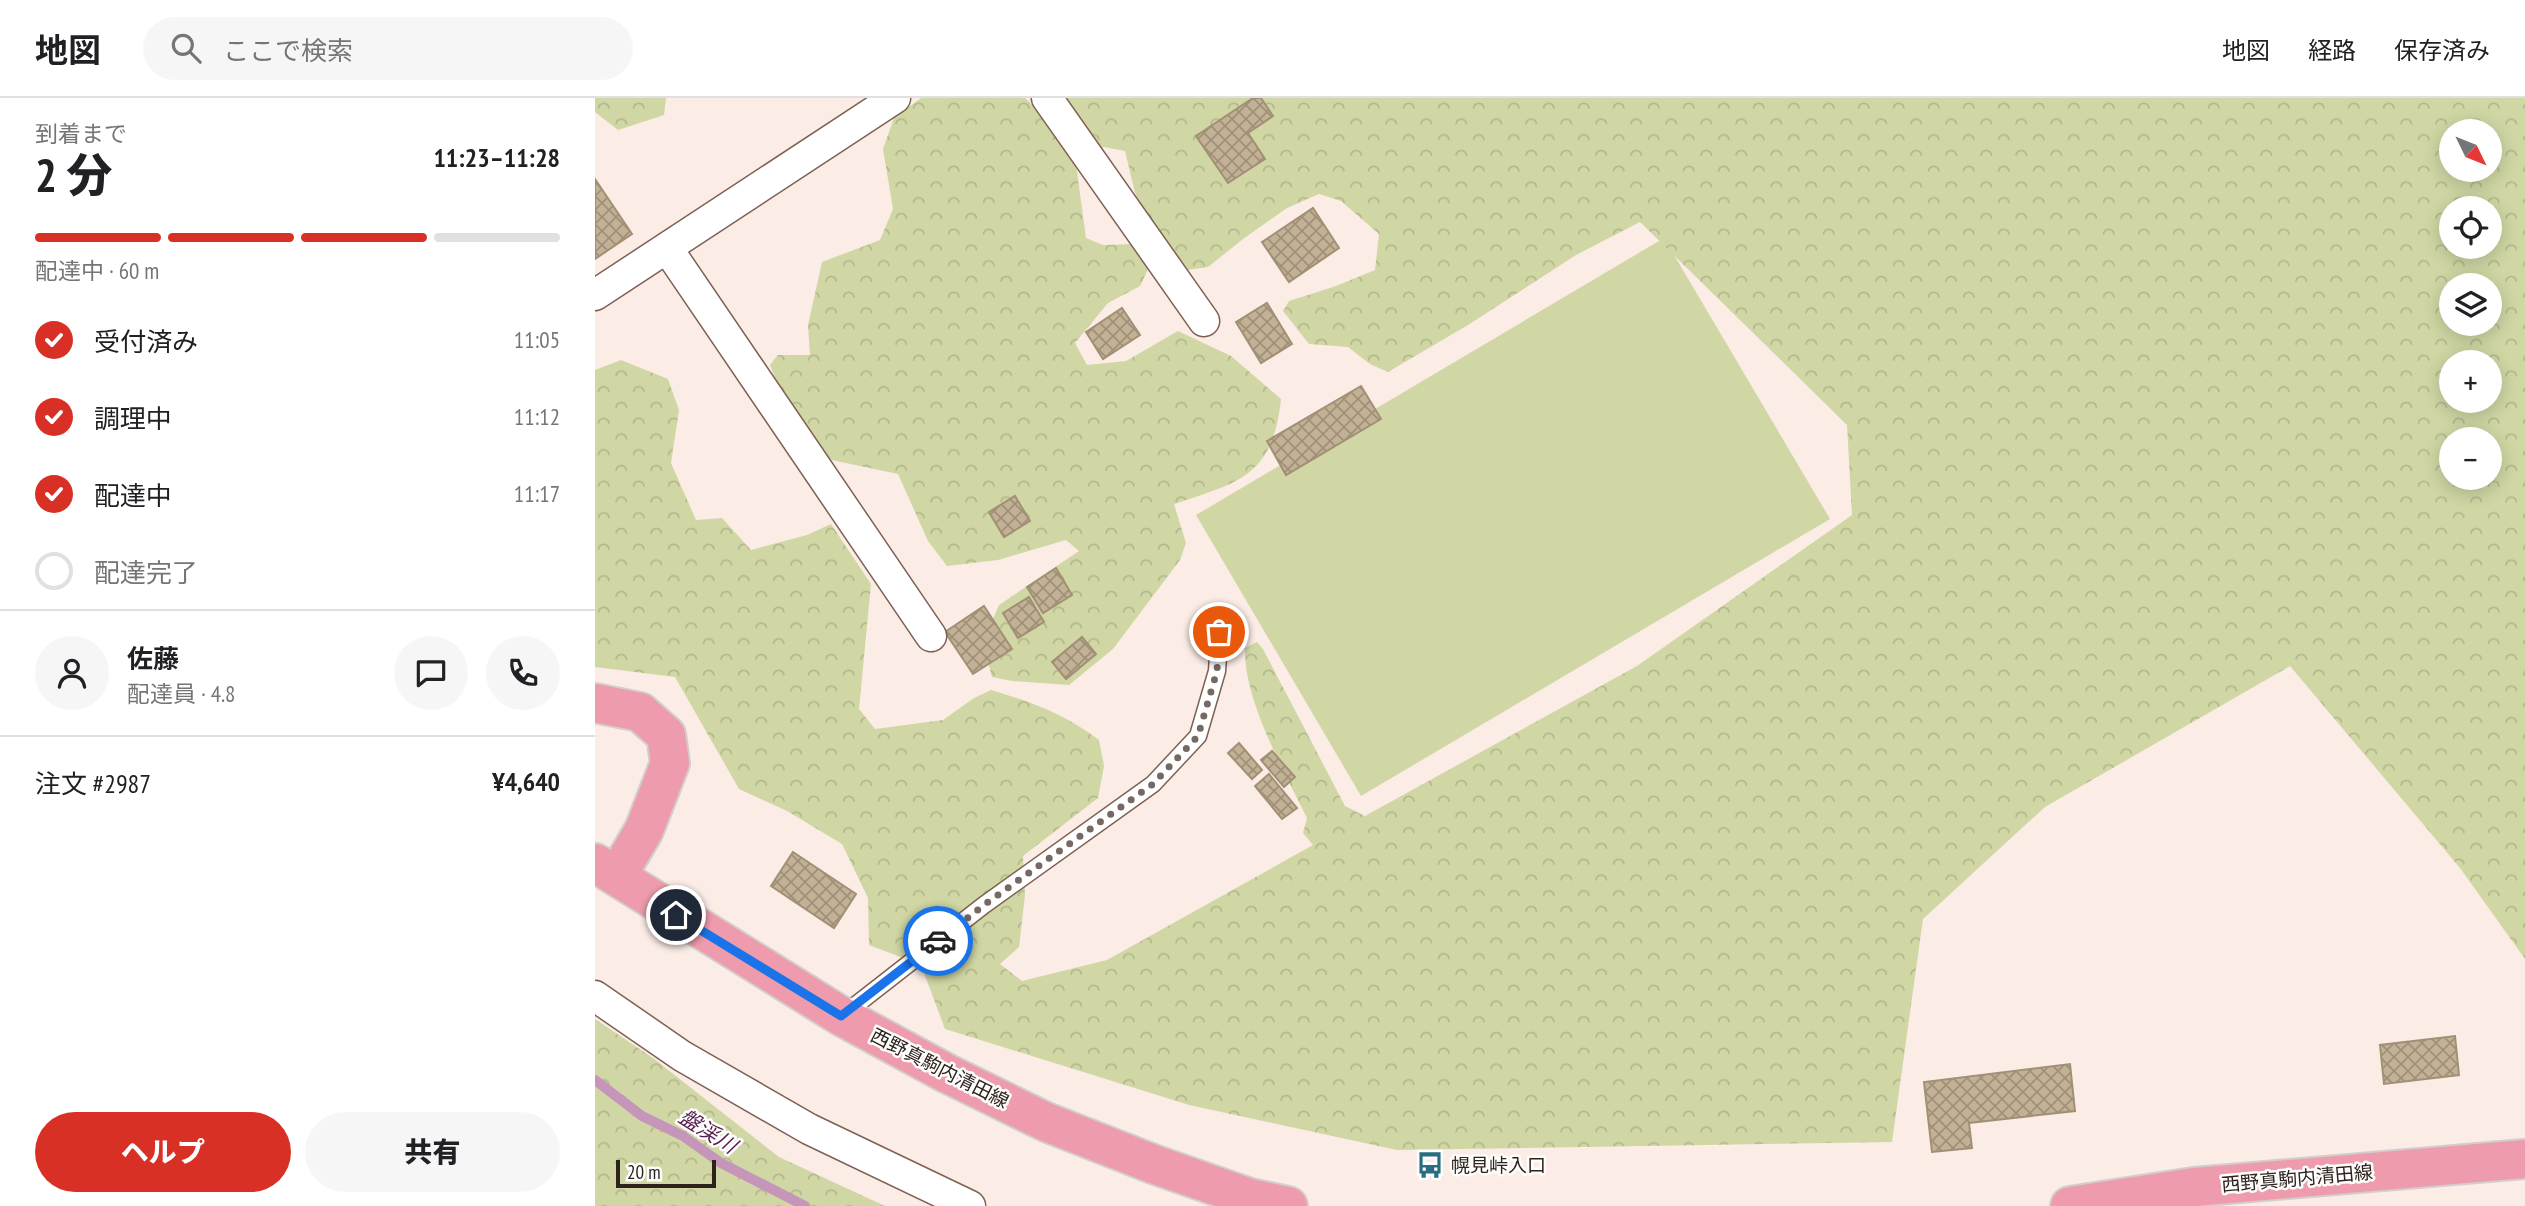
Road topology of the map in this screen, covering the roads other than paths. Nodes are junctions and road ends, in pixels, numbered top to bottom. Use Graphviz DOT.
graph roads {
  1 [pos="895,98"];
  2 [pos="1047,98"];
  3 [pos="667,248"];
  4 [pos="595,295"];
  5 [pos="1204,321"];
  6 [pos="1221,613"];
  7 [pos="932,636"];
  8 [pos="595,703"];
  9 [pos="606,870"];
  10 [pos="595,996"];
  11 [pos="841,1016"];
  12 [pos="2525,1159"];
  13 [pos="970,1206"];
  14 [pos="1288,1206"];
  15 [pos="2070,1206"];
  1 -- 3 [label="street"];
  2 -- 5 [label="street"];
  3 -- 4 [label="street"];
  3 -- 7 [label="street"];
  6 -- 11 [label="lane"];
  8 -- 9 [label="main road, 西野真駒内清田線"];
  9 -- 11 [label="main road, 西野真駒内清田線"];
  10 -- 13 [label="street"];
  11 -- 14 [label="main road, 西野真駒内清田線"];
  12 -- 15 [label="main road, 西野真駒内清田線"];
}
